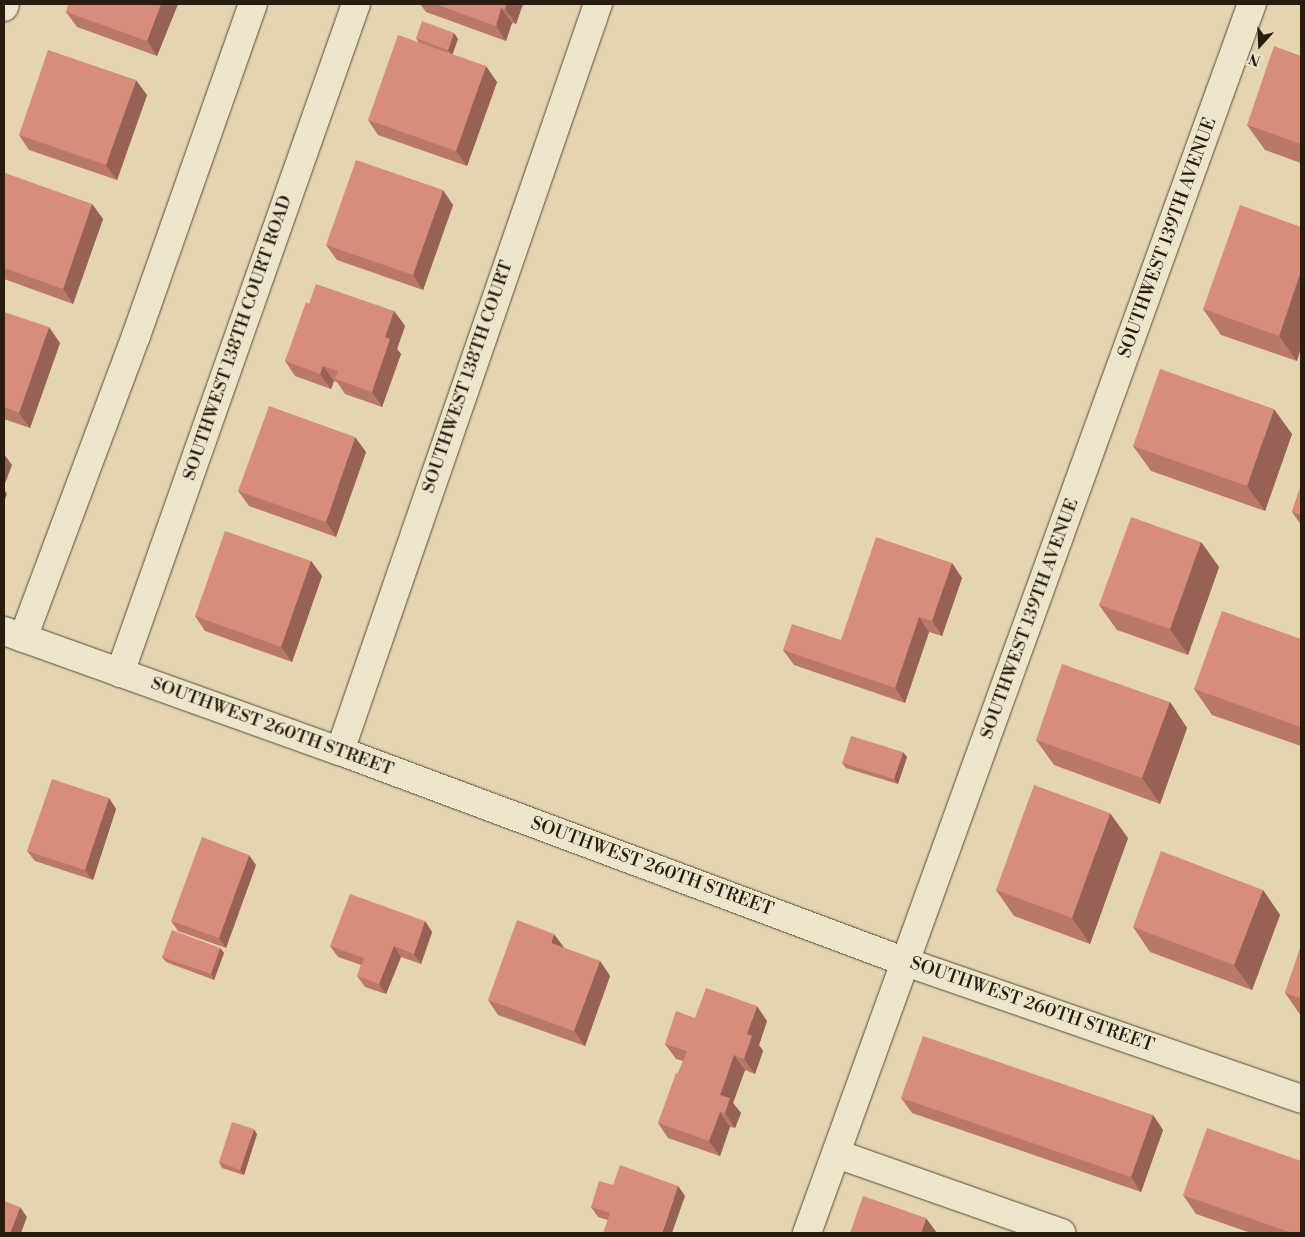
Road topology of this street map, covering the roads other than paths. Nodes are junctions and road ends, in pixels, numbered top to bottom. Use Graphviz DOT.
graph roads {
  1 [pos="253,4"];
  2 [pos="356,4"];
  3 [pos="598,4"];
  4 [pos="1252,4"];
  5 [pos="13,635"];
  6 [pos="120,673"];
  7 [pos="340,751"];
  8 [pos="906,962"];
  9 [pos="1301,1099"];
  10 [pos="837,1154"];
  11 [pos="1012,1225"];
  12 [pos="807,1233"];
  13 [pos="1061,1233"];
  1 -- 5 [label="street"];
  2 -- 6 [label="street, SOUTHWEST 138TH COURT ROAD"];
  3 -- 7 [label="street, SOUTHWEST 138TH COURT"];
  4 -- 8 [label="street, SOUTHWEST 139TH AVENUE"];
  5 -- 6 [label="street, SOUTHWEST 260TH STREET"];
  6 -- 7 [label="street, SOUTHWEST 260TH STREET"];
  7 -- 8 [label="street, SOUTHWEST 260TH STREET"];
  8 -- 9 [label="street, SOUTHWEST 260TH STREET"];
  8 -- 10 [label="street, SOUTHWEST 139TH AVENUE"];
  10 -- 11 [label="street"];
  10 -- 12 [label="street, SOUTHWEST 139TH AVENUE"];
  11 -- 13 [label="street"];
}
